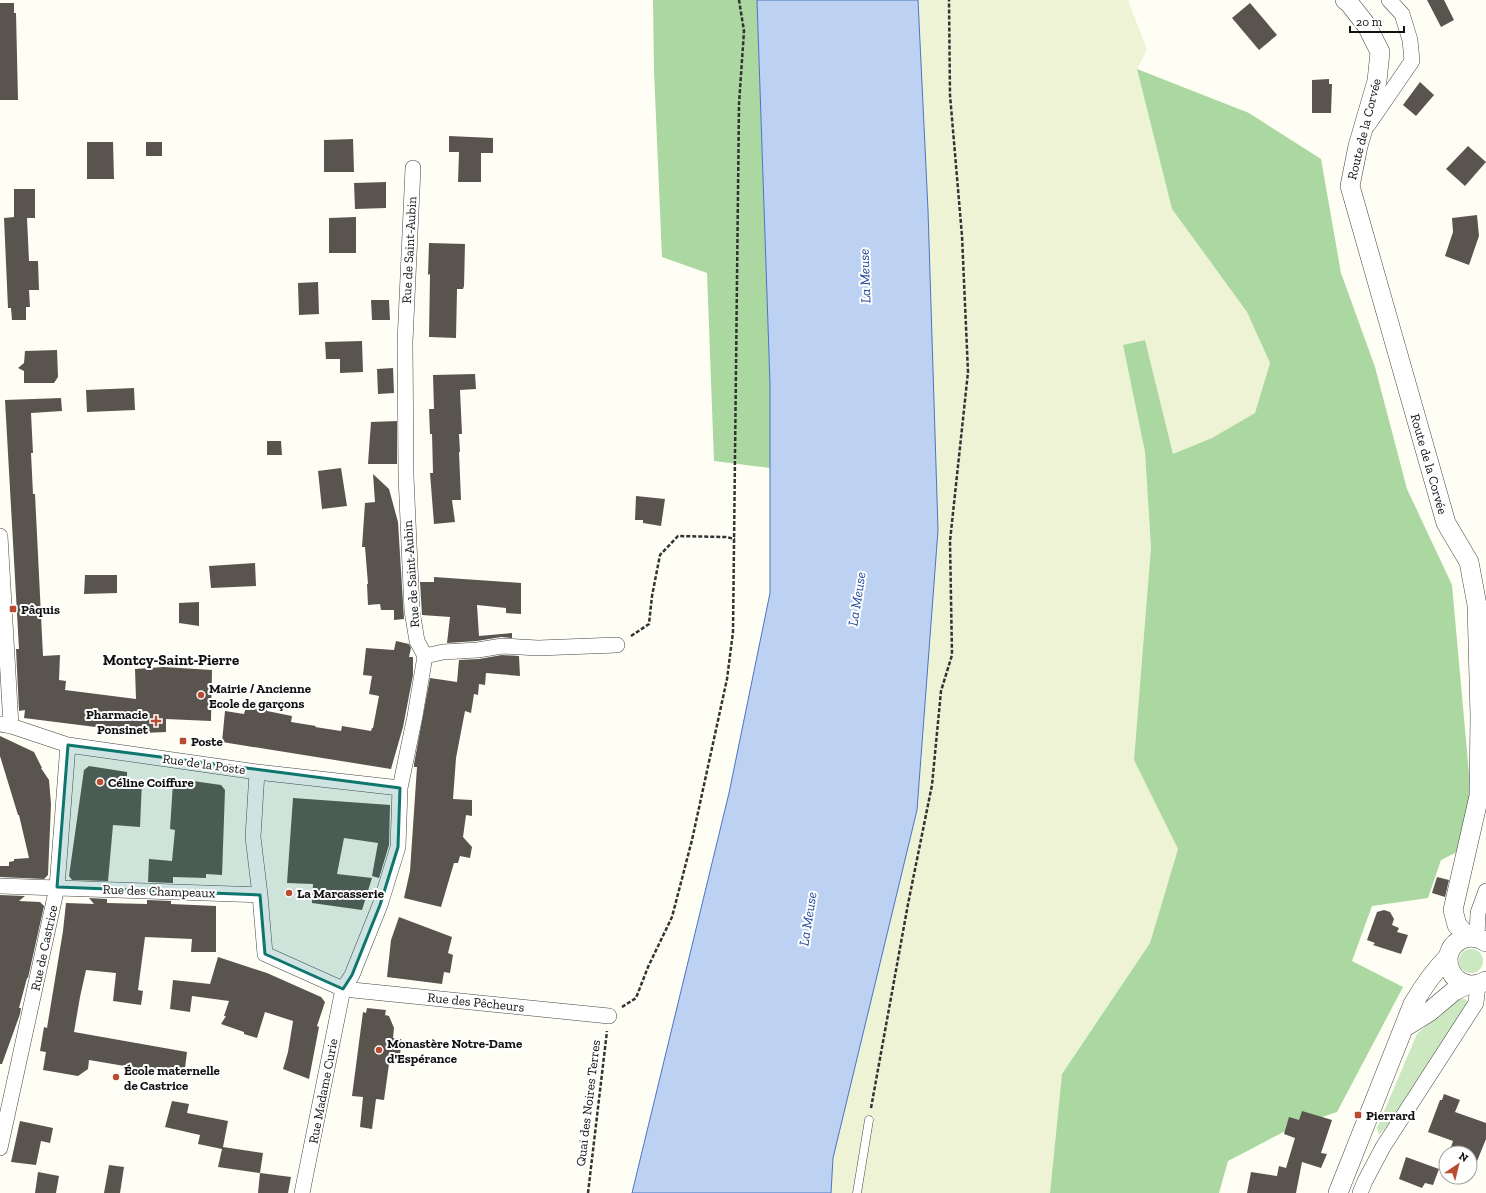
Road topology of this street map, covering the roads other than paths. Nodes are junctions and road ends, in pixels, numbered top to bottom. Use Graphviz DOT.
graph roads {
  1 [pos="1345,0"];
  2 [pos="1389,0"];
  3 [pos="1361,134"];
  4 [pos="413,168"];
  5 [pos="0,536"];
  6 [pos="617,645"];
  7 [pos="425,656"];
  8 [pos="6,726"];
  9 [pos="68,745"];
  10 [pos="257,772"];
  11 [pos="400,788"];
  12 [pos="0,886"];
  13 [pos="57,887"];
  14 [pos="1486,891"];
  15 [pos="260,895"];
  16 [pos="1477,939"];
  17 [pos="1448,957"];
  18 [pos="1477,983"];
  19 [pos="343,989"];
  20 [pos="609,1016"];
  21 [pos="1405,1027"];
  22 [pos="869,1120"];
  23 [pos="0,1148"];
  24 [pos="302,1193"];
  25 [pos="857,1193"];
  26 [pos="1338,1193"];
  27 [pos="1360,1193"];
  1 -- 3 [label="street, Route de la Corvée"];
  2 -- 3 [label="street"];
  3 -- 16 [label="street, Route de la Corvée"];
  4 -- 7 [label="street, Rue de Saint-Aubin"];
  5 -- 8 [label="street"];
  6 -- 7 [label="street"];
  7 -- 11 [label="street"];
  8 -- 9 [label="street, Rue de la Poste"];
  9 -- 10 [label="street, Rue de la Poste"];
  9 -- 13 [label="street, Rue de Castrice"];
  10 -- 11 [label="street, Rue de la Poste"];
  10 -- 15 [label="street"];
  11 -- 19 [label="street"];
  12 -- 13 [label="street, Rue des Champeaux"];
  13 -- 15 [label="street, Rue des Champeaux"];
  13 -- 23 [label="street, Rue de Castrice"];
  14 -- 16 [label="street"];
  15 -- 19 [label="street, Rue des Pêcheurs"];
  16 -- 17 [label="street"];
  17 -- 18 [label="street"];
  17 -- 21 [label="street"];
  18 -- 21 [label="street"];
  18 -- 27 [label="street"];
  19 -- 20 [label="street, Rue des Pêcheurs"];
  19 -- 24 [label="street, Rue Madame Curie"];
  21 -- 26 [label="street"];
  22 -- 25 [label="lane"];
}
